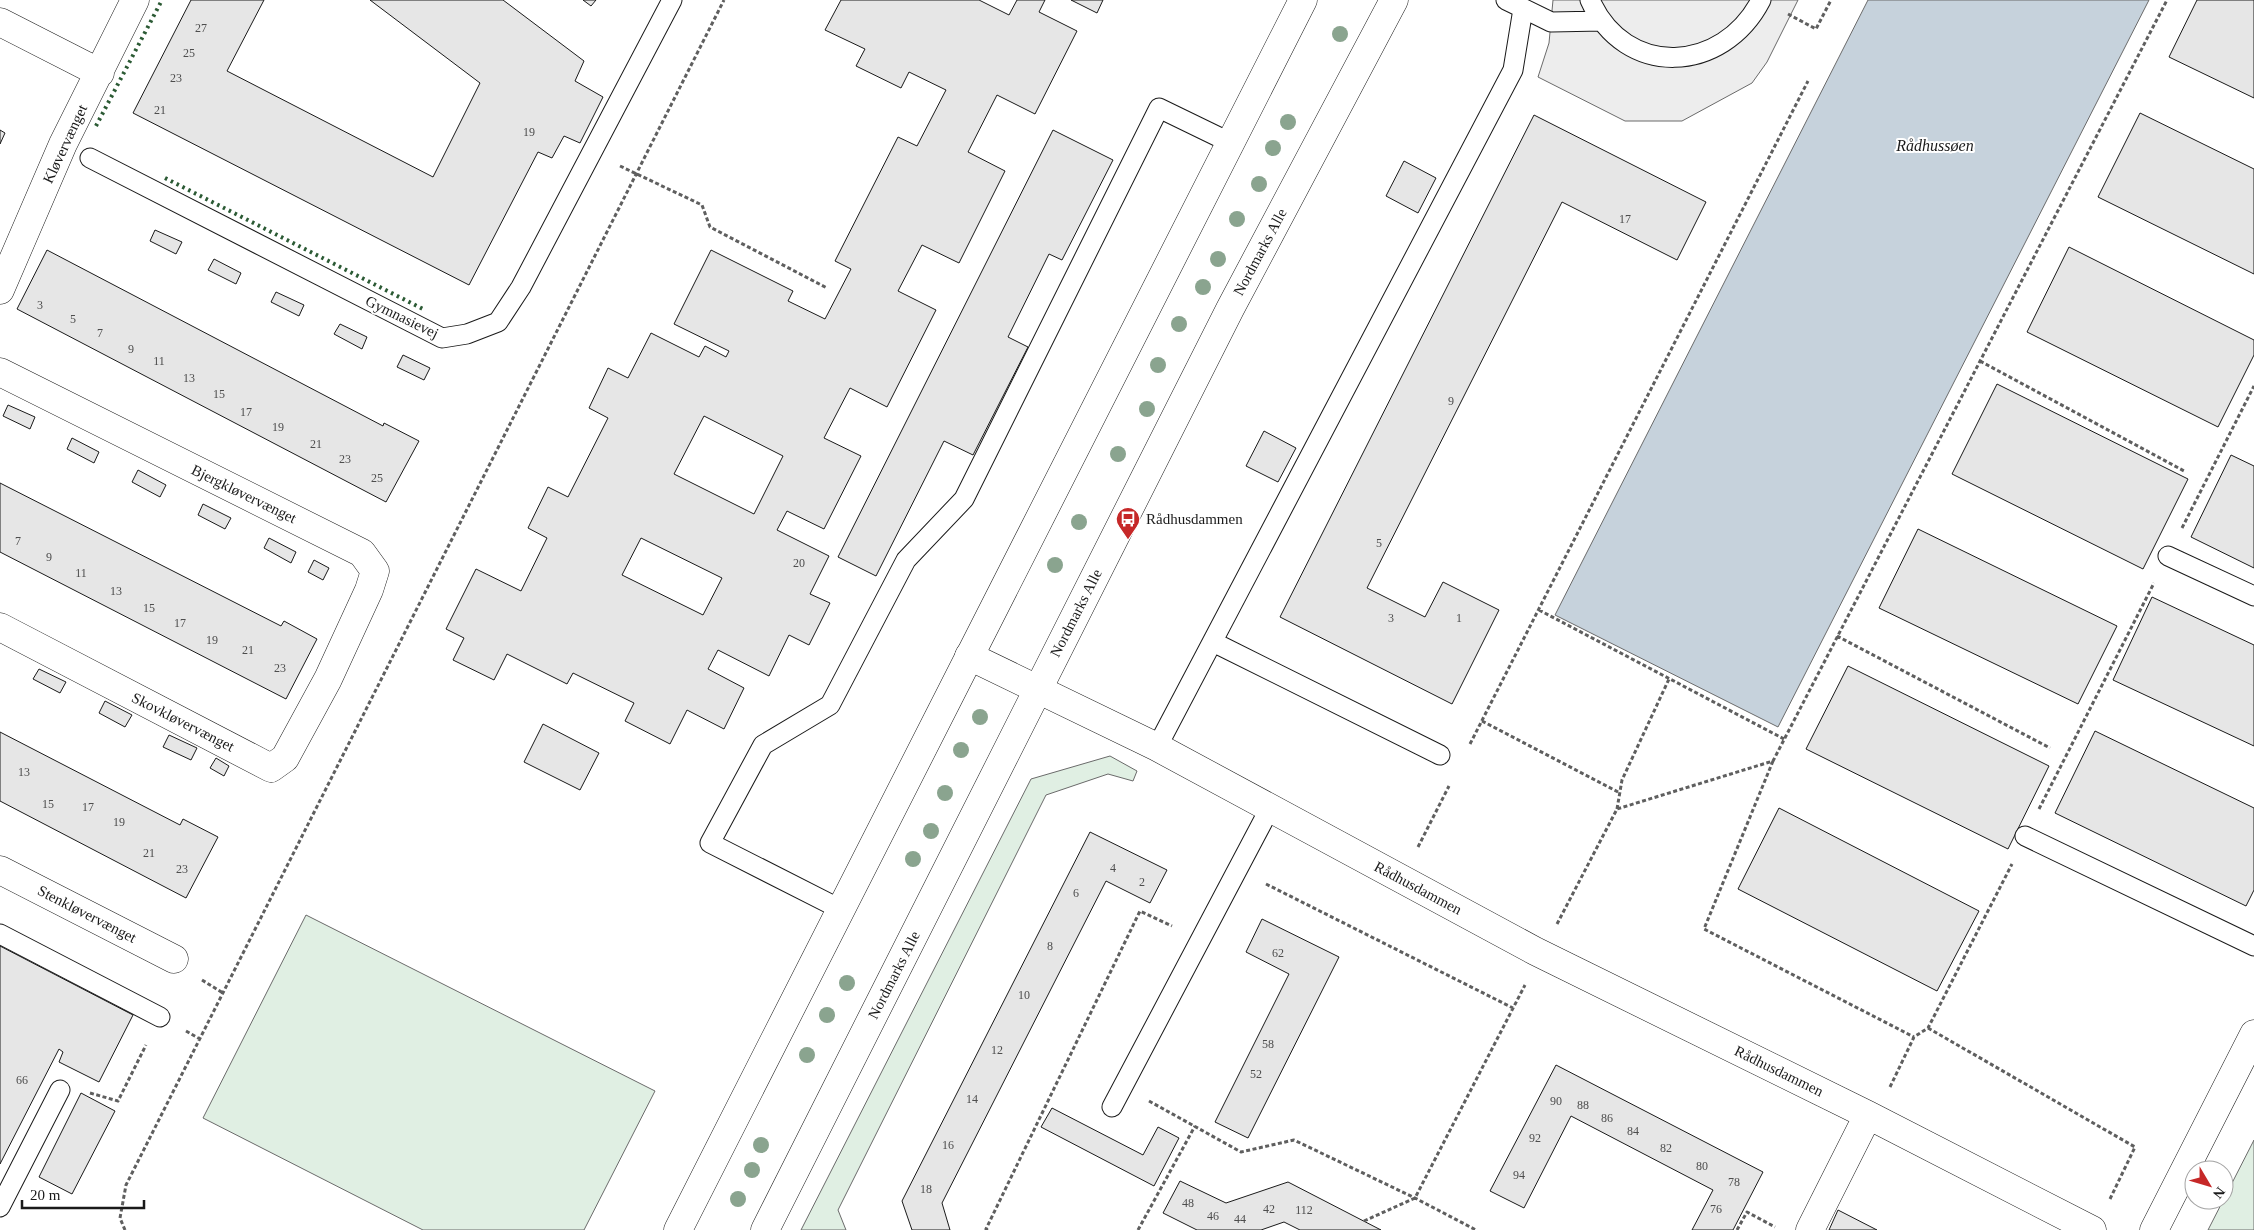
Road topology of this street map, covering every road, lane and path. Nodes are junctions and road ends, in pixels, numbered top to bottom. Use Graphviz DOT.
graph roads {
  1 [pos="135,0"];
  2 [pos="672,0"];
  3 [pos="724,0"];
  4 [pos="1303,0"];
  5 [pos="1394,0"];
  6 [pos="1506,0"];
  7 [pos="1590,0"];
  8 [pos="1761,0"];
  9 [pos="1831,0"];
  10 [pos="2167,0"];
  11 [pos="1523,9"];
  12 [pos="1785,12"];
  13 [pos="1602,21"];
  14 [pos="0,22"];
  15 [pos="100,73"];
  16 [pos="1808,82"];
  17 [pos="1229,142"];
  18 [pos="591,153"];
  19 [pos="90,158"];
  20 [pos="638,174"];
  21 [pos="827,288"];
  22 [pos="0,290"];
  23 [pos="1980,361"];
  24 [pos="0,372"];
  25 [pos="2254,386"];
  26 [pos="2186,472"];
  27 [pos="2168,556"];
  28 [pos="2254,596"];
  29 [pos="1539,610"];
  30 [pos="0,627"];
  31 [pos="1837,636"];
  32 [pos="1213,642"];
  33 [pos="969,656"];
  34 [pos="328,679"];
  35 [pos="1669,679"];
  36 [pos="1038,688"];
  37 [pos="1482,721"];
  38 [pos="1784,740"];
  39 [pos="1157,747"];
  40 [pos="1469,747"];
  41 [pos="2050,748"];
  42 [pos="1440,755"];
  43 [pos="1773,760"];
  44 [pos="1453,778"];
  45 [pos="1620,793"];
  46 [pos="1270,808"];
  47 [pos="1617,810"];
  48 [pos="2025,836"];
  49 [pos="1416,850"];
  50 [pos="1237,869"];
  51 [pos="0,870"];
  52 [pos="842,910"];
  53 [pos="1557,924"];
  54 [pos="0,934"];
  55 [pos="1200,940"];
  56 [pos="2254,946"];
  57 [pos="174,959"];
  58 [pos="1525,984"];
  59 [pos="1513,1008"];
  60 [pos="160,1017"];
  61 [pos="1928,1028"];
  62 [pos="2254,1034"];
  63 [pos="1914,1037"];
  64 [pos="1124,1087"];
  65 [pos="60,1090"];
  66 [pos="1112,1107"];
  67 [pos="1872,1117"];
  68 [pos="1195,1126"];
  69 [pos="1415,1198"];
  70 [pos="2107,1205"];
  71 [pos="0,1207"];
  72 [pos="1364,1221"];
  73 [pos="125,1230"];
  74 [pos="678,1230"];
  75 [pos="765,1230"];
  76 [pos="988,1230"];
  77 [pos="1138,1230"];
  78 [pos="1476,1230"];
  79 [pos="1738,1230"];
  80 [pos="1782,1230"];
  81 [pos="1810,1230"];
  82 [pos="2092,1230"];
  83 [pos="2154,1230"];
  1 -- 15 [label="street, Kløvervænget"];
  2 -- 18 [label="lane, Gymnasievej"];
  3 -- 20 [label="path"];
  4 -- 17 [label="street"];
  5 -- 36 [label="street, Nordmarks Alle"];
  6 -- 11 [label="lane"];
  7 -- 13 [label="lane"];
  8 -- 13 [label="lane"];
  9 -- 12 [label="path"];
  10 -- 23 [label="path"];
  11 -- 13 [label="lane"];
  11 -- 32 [label="lane"];
  14 -- 15 [label="street"];
  15 -- 22 [label="street, Kløvervænget"];
  16 -- 29 [label="path"];
  17 -- 33 [label="street"];
  17 -- 52 [label="lane"];
  18 -- 19 [label="lane, Gymnasievej"];
  18 -- 20 [label="path"];
  20 -- 21 [label="path"];
  20 -- 73 [label="path"];
  23 -- 26 [label="path"];
  23 -- 31 [label="path"];
  24 -- 34 [label="street, Bjergkløvervænget"];
  25 -- 27 [label="path"];
  27 -- 28 [label="lane"];
  27 -- 48 [label="path"];
  29 -- 35 [label="path"];
  29 -- 37 [label="path"];
  30 -- 34 [label="street, Skovkløvervænget"];
  31 -- 38 [label="path"];
  31 -- 41 [label="path"];
  32 -- 39 [label="lane"];
  32 -- 42 [label="lane"];
  33 -- 36 [label="street, Rådhusdammen"];
  33 -- 52 [label="street"];
  35 -- 38 [label="path"];
  35 -- 45 [label="path"];
  36 -- 39 [label="street, Rådhusdammen"];
  36 -- 75 [label="street, Nordmarks Alle"];
  37 -- 40 [label="path"];
  37 -- 45 [label="path"];
  38 -- 43 [label="path"];
  39 -- 46 [label="street, Rådhusdammen"];
  43 -- 47 [label="path"];
  43 -- 63 [label="path"];
  44 -- 49 [label="path"];
  45 -- 47 [label="path"];
  46 -- 50 [label="lane"];
  46 -- 67 [label="street, Rådhusdammen"];
  47 -- 53 [label="path"];
  48 -- 56 [label="lane"];
  48 -- 61 [label="path"];
  50 -- 55 [label="lane"];
  50 -- 59 [label="path"];
  51 -- 57 [label="street, Stenkløvervænget"];
  52 -- 74 [label="street"];
  54 -- 60 [label="lane"];
  55 -- 64 [label="lane"];
  55 -- 76 [label="path"];
  58 -- 59 [label="path"];
  59 -- 69 [label="path"];
  60 -- 65 [label="path"];
  61 -- 63 [label="path"];
  61 -- 70 [label="path"];
  62 -- 83 [label="street"];
  63 -- 67 [label="path"];
  64 -- 66 [label="lane"];
  64 -- 68 [label="path"];
  65 -- 71 [label="lane"];
  67 -- 81 [label="street"];
  67 -- 82 [label="street, Rådhusdammen"];
  68 -- 69 [label="path"];
  68 -- 77 [label="path"];
  69 -- 72 [label="path"];
  69 -- 78 [label="path"];
  79 -- 80 [label="path"];
}
